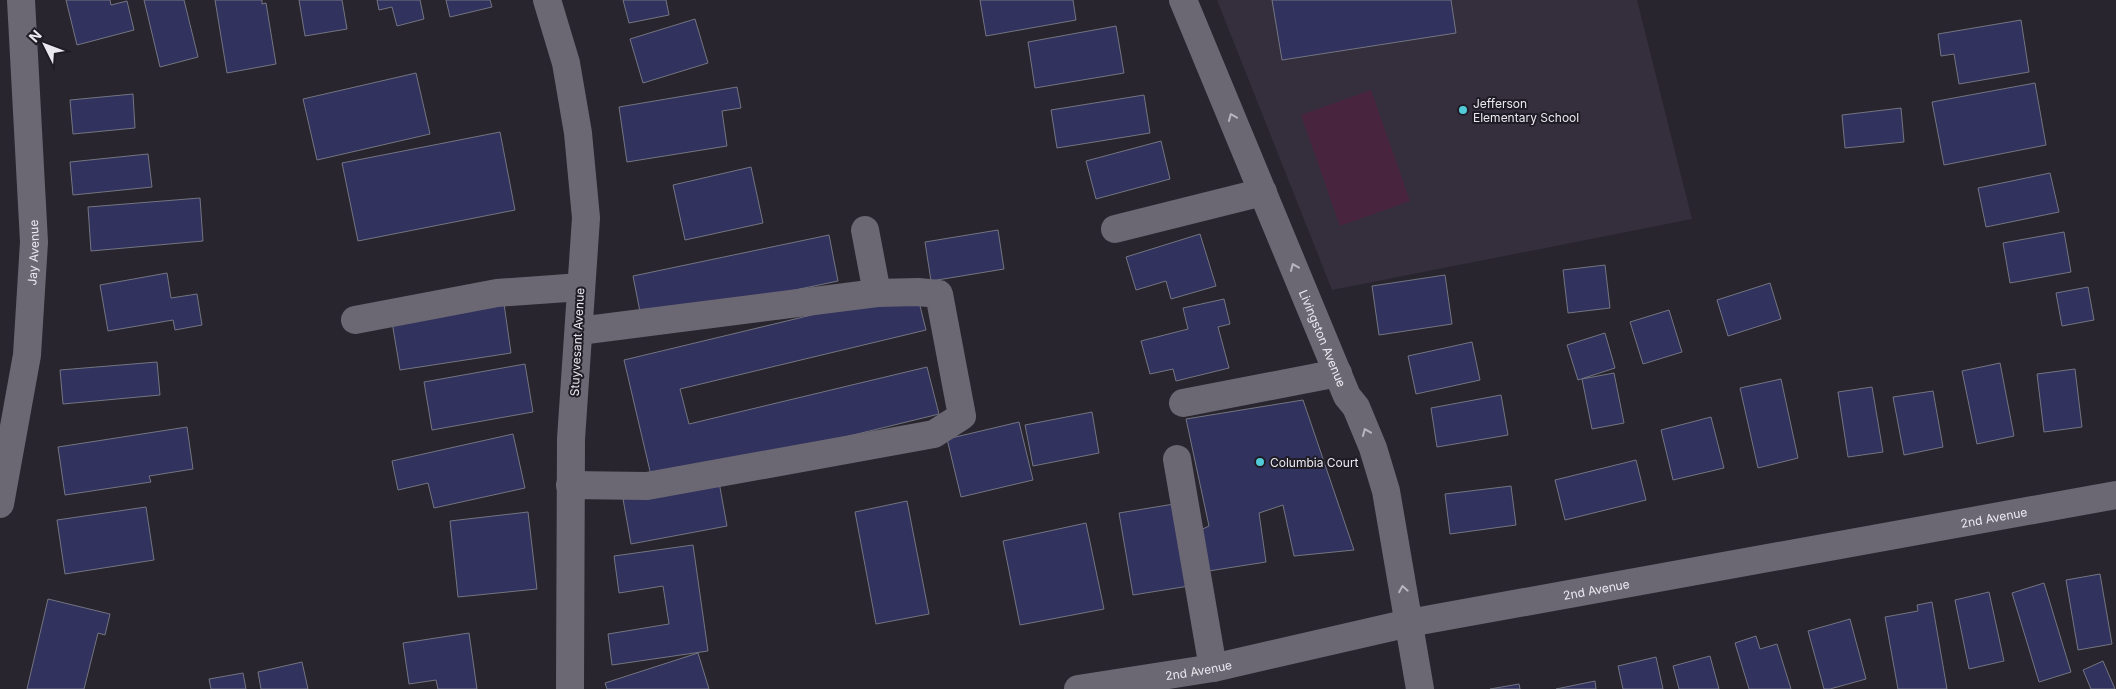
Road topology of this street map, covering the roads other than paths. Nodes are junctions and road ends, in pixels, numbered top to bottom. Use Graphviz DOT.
graph roads {
  1 [pos="21,0"];
  2 [pos="547,0"];
  3 [pos="1184,0"];
  4 [pos="1263,192"];
  5 [pos="1115,229"];
  6 [pos="865,230"];
  7 [pos="580,287"];
  8 [pos="877,293"];
  9 [pos="356,320"];
  10 [pos="579,331"];
  11 [pos="1338,373"];
  12 [pos="1183,403"];
  13 [pos="1177,459"];
  14 [pos="570,485"];
  15 [pos="2116,495"];
  16 [pos="0,504"];
  17 [pos="1409,623"];
  18 [pos="1212,668"];
  19 [pos="570,689"];
  20 [pos="1078,689"];
  21 [pos="1420,689"];
  1 -- 16 [label="street, Jay Avenue"];
  2 -- 7 [label="street, Stuyvesant Avenue"];
  4 -- 3 [label="street, Livingston Avenue, one-way"];
  4 -- 5 [label="street"];
  11 -- 4 [label="street, Livingston Avenue, one-way"];
  6 -- 8 [label="street"];
  7 -- 9 [label="street"];
  7 -- 10 [label="street, Stuyvesant Avenue"];
  8 -- 10 [label="street"];
  8 -- 14 [label="street"];
  10 -- 14 [label="street, Stuyvesant Avenue"];
  11 -- 12 [label="street"];
  17 -- 11 [label="street, Livingston Avenue, one-way"];
  13 -- 18 [label="street"];
  14 -- 19 [label="street, Stuyvesant Avenue"];
  15 -- 17 [label="street, 2nd Avenue"];
  17 -- 18 [label="street, 2nd Avenue"];
  17 -- 21 [label="street, Livingston Avenue"];
  18 -- 20 [label="street, 2nd Avenue"];
}
